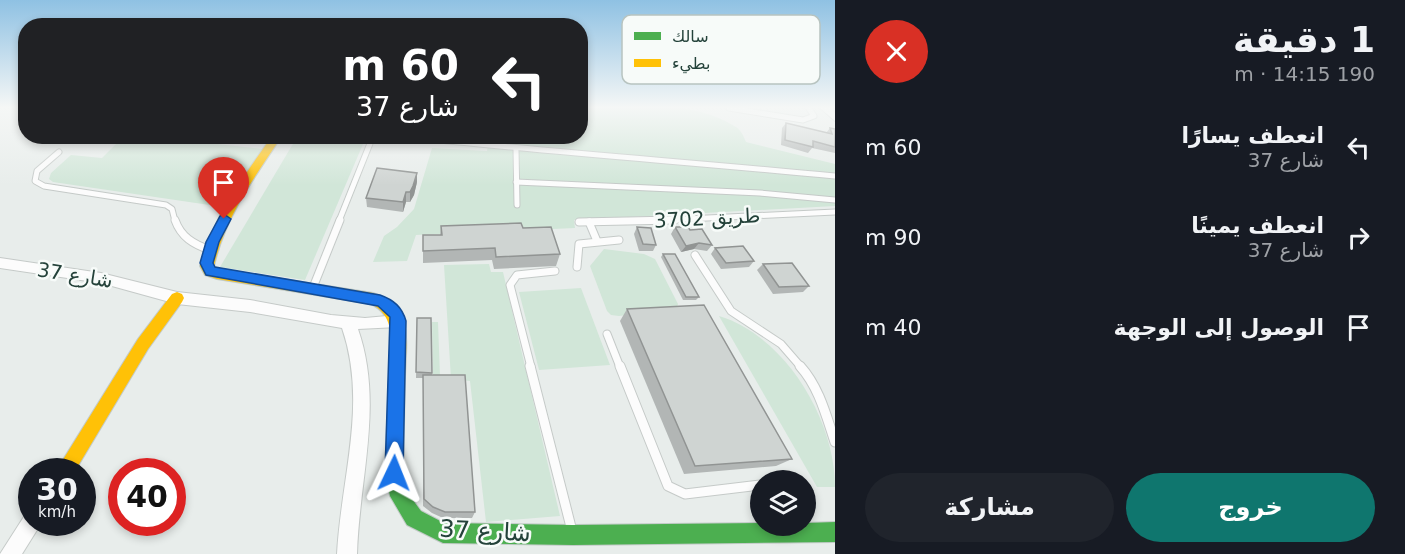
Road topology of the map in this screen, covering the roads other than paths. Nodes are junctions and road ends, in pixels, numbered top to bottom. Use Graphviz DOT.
graph roads {
  1 [pos="273,144"];
  2 [pos="370,144"];
  3 [pos="478,144"];
  4 [pos="516,148"];
  5 [pos="59,152"];
  6 [pos="835,176"];
  7 [pos="516,182"];
  8 [pos="835,200"];
  9 [pos="517,205"];
  10 [pos="835,212"];
  11 [pos="579,222"];
  12 [pos="589,222"];
  13 [pos="619,240"];
  14 [pos="597,241"];
  15 [pos="210,250"];
  16 [pos="695,255"];
  17 [pos="0,263"];
  18 [pos="577,267"];
  19 [pos="555,271"];
  20 [pos="312,290"];
  21 [pos="177,298"];
  22 [pos="398,321"];
  23 [pos="348,323"];
  24 [pos="606,334"];
  25 [pos="835,442"];
  26 [pos="73,458"];
  27 [pos="750,486"];
  28 [pos="750,530"];
  29 [pos="816,530"];
  30 [pos="835,532"];
  31 [pos="573,535"];
  32 [pos="22,536"];
  33 [pos="10,554"];
  34 [pos="347,554"];
  1 -- 15 [label="street"];
  2 -- 20 [label="lane"];
  3 -- 4 [label="lane"];
  4 -- 6 [label="lane"];
  4 -- 7 [label="lane"];
  5 -- 15 [label="lane"];
  7 -- 8 [label="lane"];
  7 -- 9 [label="lane"];
  10 -- 12 [label="lane, طريق 3702"];
  11 -- 12 [label="lane, طريق 3702"];
  12 -- 14 [label="lane"];
  13 -- 14 [label="lane"];
  14 -- 18 [label="lane"];
  15 -- 20 [label="street"];
  16 -- 25 [label="lane"];
  17 -- 21 [label="street, شارع 37"];
  19 -- 31 [label="lane"];
  20 -- 22 [label="street"];
  21 -- 23 [label="street, شارع 37"];
  21 -- 26 [label="street"];
  22 -- 23 [label="street, شارع 37"];
  22 -- 31 [label="street, شارع 37"];
  23 -- 34 [label="street"];
  24 -- 27 [label="lane"];
  28 -- 31 [label="street, شارع 37"];
  29 -- 30 [label="street, شارع 37"];
  32 -- 33 [label="street"];
}
